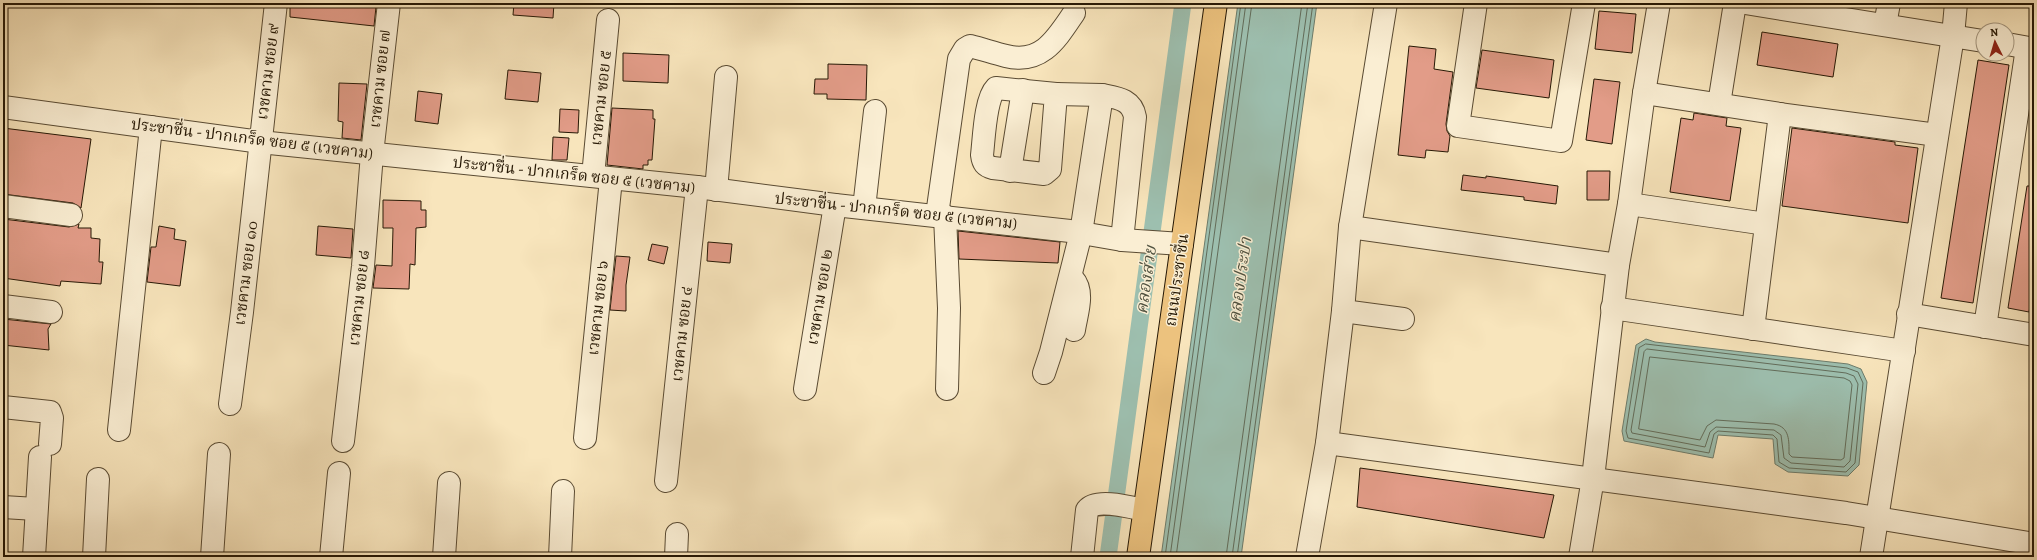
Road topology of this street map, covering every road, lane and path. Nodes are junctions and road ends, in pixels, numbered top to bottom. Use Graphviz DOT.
graph roads {
  1 [pos="276,3"];
  2 [pos="389,3"];
  3 [pos="1216,3"];
  4 [pos="1386,3"];
  5 [pos="1476,3"];
  6 [pos="1584,3"];
  7 [pos="1660,3"];
  8 [pos="1735,3"];
  9 [pos="1745,3"];
  10 [pos="1889,3"];
  11 [pos="1956,3"];
  12 [pos="1074,13"];
  13 [pos="608,20"];
  14 [pos="1885,25"];
  15 [pos="1953,36"];
  16 [pos="1975,39"];
  17 [pos="2023,47"];
  18 [pos="726,77"];
  19 [pos="1023,90"];
  20 [pos="1644,92"];
  21 [pos="1056,94"];
  22 [pos="1102,95"];
  23 [pos="1719,104"];
  24 [pos="3,107"];
  25 [pos="875,110"];
  26 [pos="1780,114"];
  27 [pos="151,127"];
  28 [pos="1937,135"];
  29 [pos="260,142"];
  30 [pos="372,154"];
  31 [pos="1010,172"];
  32 [pos="602,178"];
  33 [pos="707,189"];
  34 [pos="1629,204"];
  35 [pos="835,205"];
  36 [pos="3,206"];
  37 [pos="864,208"];
  38 [pos="71,215"];
  39 [pos="941,216"];
  40 [pos="1766,224"];
  41 [pos="1350,227"];
  42 [pos="1081,233"];
  43 [pos="1122,240"];
  44 [pos="1176,244"];
  45 [pos="1618,264"];
  46 [pos="1069,275"];
  47 [pos="3,306"];
  48 [pos="1612,308"];
  49 [pos="1343,311"];
  50 [pos="51,312"];
  51 [pos="1908,314"];
  52 [pos="1403,319"];
  53 [pos="1986,327"];
  54 [pos="1753,329"];
  55 [pos="1074,330"];
  56 [pos="2034,335"];
  57 [pos="1904,351"];
  58 [pos="1044,372"];
  59 [pos="805,389"];
  60 [pos="947,389"];
  61 [pos="230,404"];
  62 [pos="3,407"];
  63 [pos="119,430"];
  64 [pos="585,438"];
  65 [pos="343,441"];
  66 [pos="1327,443"];
  67 [pos="219,454"];
  68 [pos="340,473"];
  69 [pos="1592,478"];
  70 [pos="98,479"];
  71 [pos="666,481"];
  72 [pos="449,483"];
  73 [pos="563,491"];
  74 [pos="3,508"];
  75 [pos="36,509"];
  76 [pos="1137,509"];
  77 [pos="1877,520"];
  78 [pos="677,534"];
  79 [pos="2034,544"];
  80 [pos="34,557"];
  81 [pos="94,557"];
  82 [pos="212,557"];
  83 [pos="331,557"];
  84 [pos="444,557"];
  85 [pos="560,557"];
  86 [pos="676,557"];
  87 [pos="1082,557"];
  88 [pos="1138,557"];
  89 [pos="1307,557"];
  90 [pos="1580,557"];
  91 [pos="1871,557"];
  1 -- 29 [label="street, เวชคาม ซอย ๙"];
  2 -- 30 [label="street, เวชคาม ซอย ๗"];
  3 -- 44 [label="main road, ถนนประชาชื่น"];
  4 -- 41 [label="street"];
  5 -- 6 [label="street"];
  7 -- 20 [label="street"];
  8 -- 23 [label="street"];
  9 -- 14 [label="street"];
  10 -- 14 [label="street"];
  11 -- 15 [label="street"];
  12 -- 39 [label="street"];
  13 -- 32 [label="street, เวชคาม ซอย ๕"];
  14 -- 15 [label="street"];
  15 -- 16 [label="street"];
  15 -- 28 [label="street"];
  17 -- 53 [label="street"];
  18 -- 33 [label="street, เวชคาม ซอย ๔"];
  19 -- 21 [label="street"];
  19 -- 31 [label="street"];
  19 -- 31 [label="street"];
  20 -- 23 [label="street"];
  20 -- 34 [label="street"];
  21 -- 22 [label="street"];
  21 -- 31 [label="street"];
  22 -- 42 [label="street"];
  22 -- 43 [label="street"];
  23 -- 26 [label="street"];
  24 -- 27 [label="street, ประชาชื่น - ปากเกร็ด ซอย ๕ (เวชคาม)"];
  25 -- 37 [label="street"];
  26 -- 28 [label="street"];
  26 -- 40 [label="street"];
  27 -- 29 [label="street, ประชาชื่น - ปากเกร็ด ซอย ๕ (เวชคาม)"];
  27 -- 63 [label="street"];
  28 -- 51 [label="street"];
  29 -- 30 [label="street, ประชาชื่น - ปากเกร็ด ซอย ๕ (เวชคาม)"];
  29 -- 61 [label="street, เวชคาม ซอย ๑๐"];
  30 -- 32 [label="street, ประชาชื่น - ปากเกร็ด ซอย ๕ (เวชคาม)"];
  30 -- 65 [label="street, เวชคาม ซอย ๘"];
  32 -- 33 [label="street, ประชาชื่น - ปากเกร็ด ซอย ๕ (เวชคาม)"];
  32 -- 64 [label="street, เวชคาม ซอย ๖"];
  33 -- 35 [label="street, ประชาชื่น - ปากเกร็ด ซอย ๕ (เวชคาม)"];
  33 -- 71 [label="street, เวชคาม ซอย ๔"];
  34 -- 40 [label="street"];
  34 -- 45 [label="street"];
  35 -- 37 [label="street, ประชาชื่น - ปากเกร็ด ซอย ๕ (เวชคาม)"];
  35 -- 59 [label="street, เวชคาม ซอย ๒"];
  36 -- 38 [label="street"];
  37 -- 39 [label="street, ประชาชื่น - ปากเกร็ด ซอย ๕ (เวชคาม)"];
  39 -- 42 [label="street, ประชาชื่น - ปากเกร็ด ซอย ๕ (เวชคาม)"];
  39 -- 60 [label="street"];
  40 -- 54 [label="street"];
  41 -- 45 [label="street"];
  41 -- 49 [label="street"];
  42 -- 43 [label="street, ประชาชื่น - ปากเกร็ด ซอย ๕ (เวชคาม)"];
  42 -- 46 [label="street"];
  43 -- 44 [label="street, ประชาชื่น - ปากเกร็ด ซอย ๕ (เวชคาม)"];
  44 -- 76 [label="main road, ถนนประชาชื่น"];
  45 -- 48 [label="street"];
  46 -- 55 [label="street"];
  46 -- 58 [label="street"];
  47 -- 50 [label="street"];
  48 -- 54 [label="street"];
  48 -- 69 [label="street"];
  49 -- 52 [label="street"];
  49 -- 66 [label="street"];
  51 -- 53 [label="street"];
  51 -- 57 [label="street"];
  53 -- 56 [label="street"];
  54 -- 57 [label="street"];
  57 -- 77 [label="street"];
  62 -- 75 [label="street"];
  66 -- 69 [label="street"];
  66 -- 89 [label="street"];
  67 -- 82 [label="street"];
  68 -- 83 [label="street"];
  69 -- 77 [label="street"];
  69 -- 90 [label="street"];
  70 -- 81 [label="street"];
  72 -- 84 [label="street"];
  73 -- 85 [label="street"];
  74 -- 75 [label="street"];
  75 -- 80 [label="street"];
  76 -- 87 [label="street"];
  76 -- 88 [label="main road, ถนนประชาชื่น"];
  77 -- 79 [label="street"];
  77 -- 91 [label="street"];
  78 -- 86 [label="street"];
}
